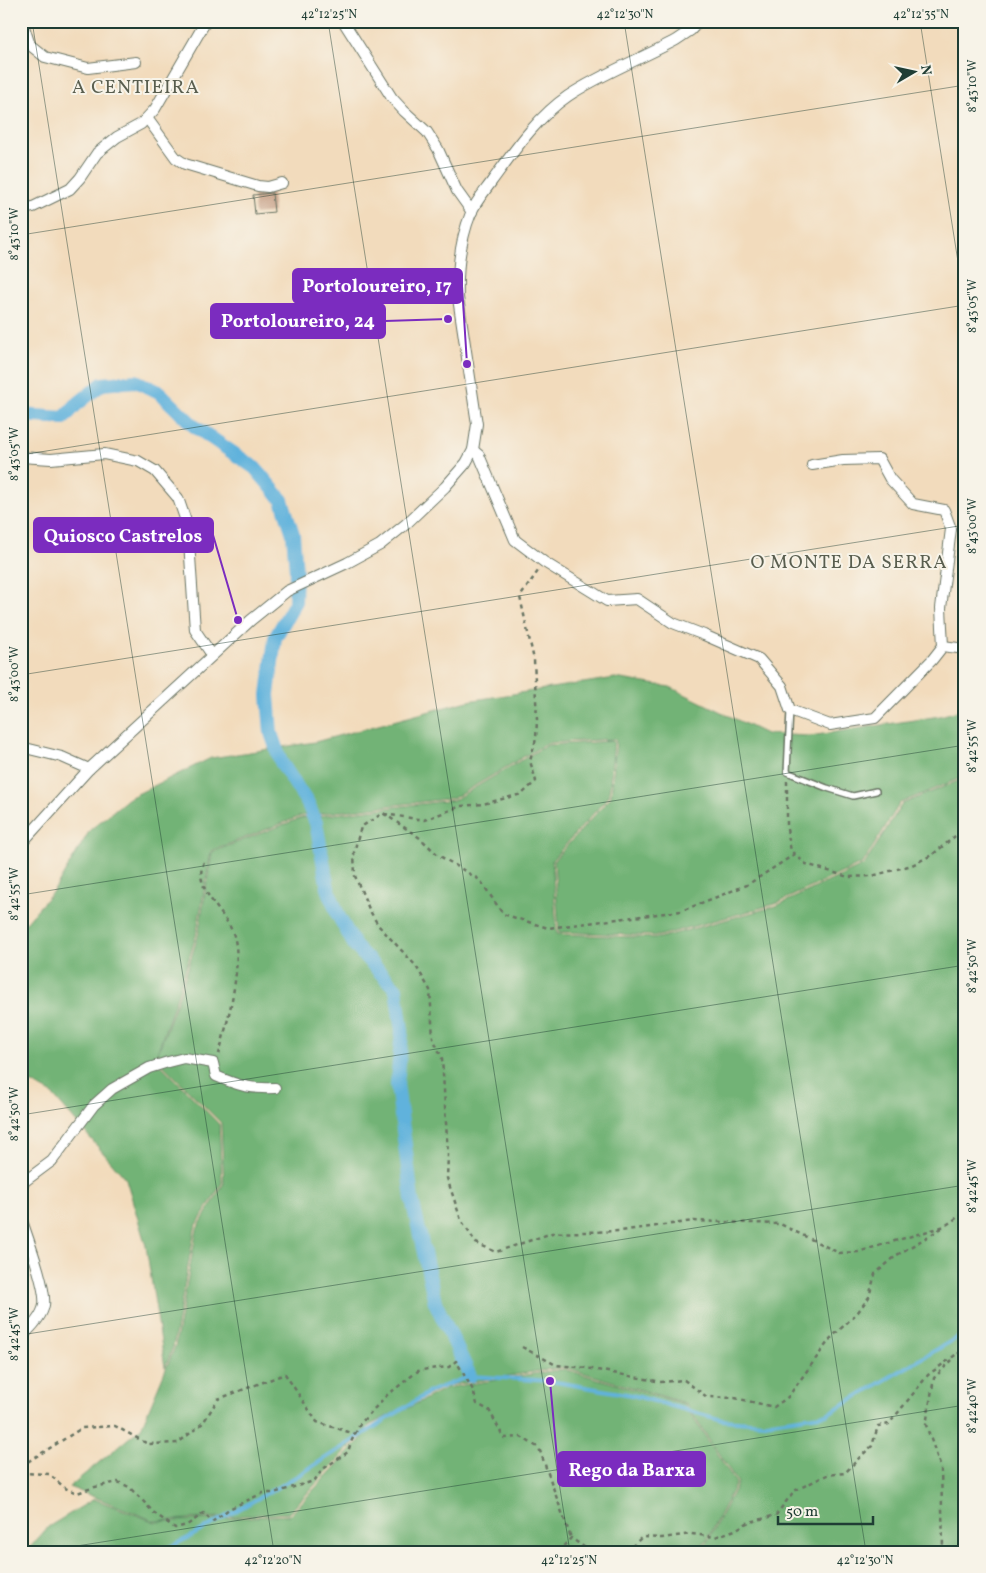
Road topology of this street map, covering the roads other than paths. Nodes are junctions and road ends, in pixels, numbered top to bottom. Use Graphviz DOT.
graph roads {
  1 [pos="22,21"];
  2 [pos="206,21"];
  3 [pos="343,21"];
  4 [pos="699,21"];
  5 [pos="136,62"];
  6 [pos="146,118"];
  7 [pos="282,183"];
  8 [pos="21,210"];
  9 [pos="472,212"];
  10 [pos="473,450"];
  11 [pos="21,457"];
  12 [pos="812,466"];
  13 [pos="943,646"];
  14 [pos="965,649"];
  15 [pos="212,655"];
  16 [pos="790,710"];
  17 [pos="21,747"];
  18 [pos="89,770"];
  19 [pos="876,791"];
  20 [pos="21,844"];
  21 [pos="275,1088"];
  22 [pos="21,1184"];
  23 [pos="21,1218"];
  24 [pos="21,1337"];
  1 -- 5 [label="street"];
  2 -- 6 [label="street"];
  3 -- 9 [label="street"];
  4 -- 9 [label="street"];
  6 -- 7 [label="street"];
  6 -- 8 [label="street"];
  9 -- 10 [label="street"];
  10 -- 15 [label="street"];
  10 -- 16 [label="street"];
  11 -- 15 [label="street"];
  12 -- 13 [label="street"];
  13 -- 14 [label="street"];
  13 -- 16 [label="street"];
  15 -- 18 [label="street"];
  16 -- 19 [label="lane"];
  17 -- 18 [label="street"];
  18 -- 20 [label="street"];
  21 -- 22 [label="street"];
  23 -- 24 [label="street"];
}
